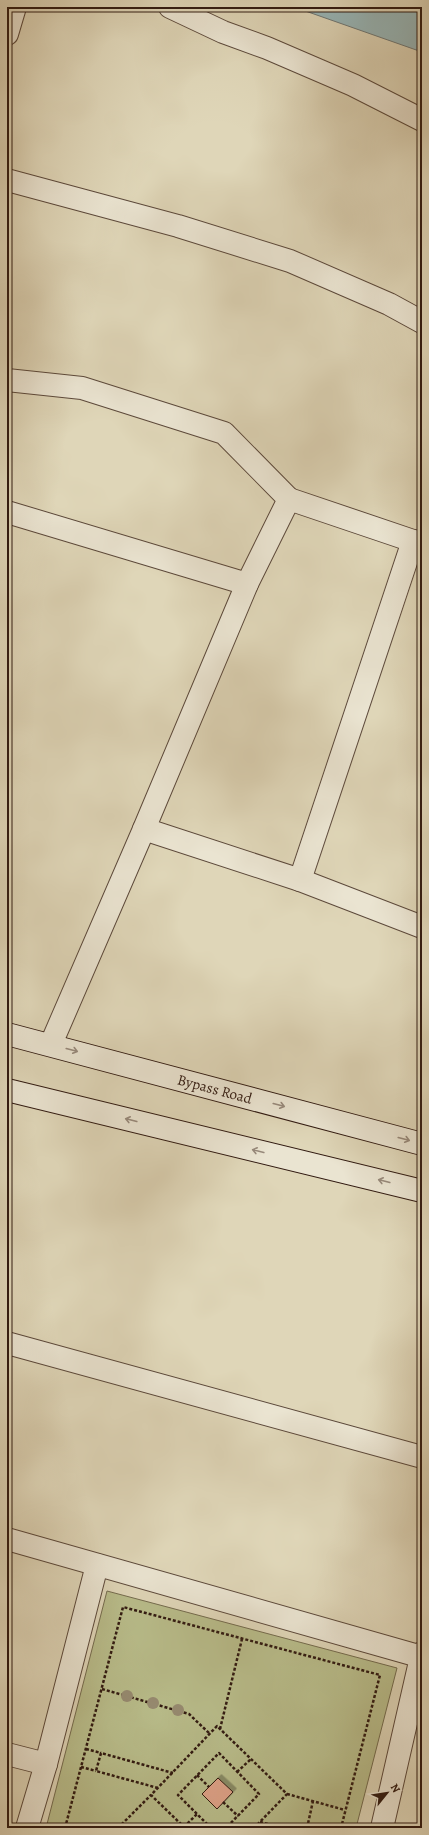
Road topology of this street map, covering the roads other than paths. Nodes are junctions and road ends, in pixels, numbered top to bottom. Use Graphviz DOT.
graph roads {
  1 [pos="15,7"];
  2 [pos="170,7"];
  3 [pos="7,34"];
  4 [pos="422,120"];
  5 [pos="7,180"];
  6 [pos="422,322"];
  7 [pos="7,380"];
  8 [pos="288,499"];
  9 [pos="7,512"];
  10 [pos="418,543"];
  11 [pos="247,584"];
  12 [pos="144,829"];
  13 [pos="300,880"];
  14 [pos="422,927"];
  15 [pos="7,1034"];
  16 [pos="51,1044"];
  17 [pos="7,1090"];
  18 [pos="422,1144"];
  19 [pos="422,1191"];
  20 [pos="7,1343"];
  21 [pos="422,1457"];
  22 [pos="7,1539"];
  23 [pos="97,1565"];
  24 [pos="422,1656"];
  25 [pos="7,1754"];
  26 [pos="46,1764"];
  27 [pos="27,1828"];
  28 [pos="382,1828"];
  1 -- 3 [label="street"];
  2 -- 4 [label="street"];
  5 -- 6 [label="street"];
  7 -- 8 [label="street"];
  8 -- 10 [label="street"];
  8 -- 11 [label="street"];
  9 -- 11 [label="street"];
  10 -- 13 [label="street"];
  11 -- 12 [label="street"];
  12 -- 13 [label="street"];
  12 -- 16 [label="street"];
  13 -- 14 [label="street"];
  15 -- 16 [label="street, Bypass Road"];
  16 -- 18 [label="street, Bypass Road, one-way"];
  19 -- 17 [label="street, one-way"];
  20 -- 21 [label="street"];
  22 -- 23 [label="street"];
  23 -- 24 [label="street"];
  23 -- 26 [label="street"];
  24 -- 28 [label="street"];
  25 -- 26 [label="street"];
  26 -- 27 [label="street"];
}
